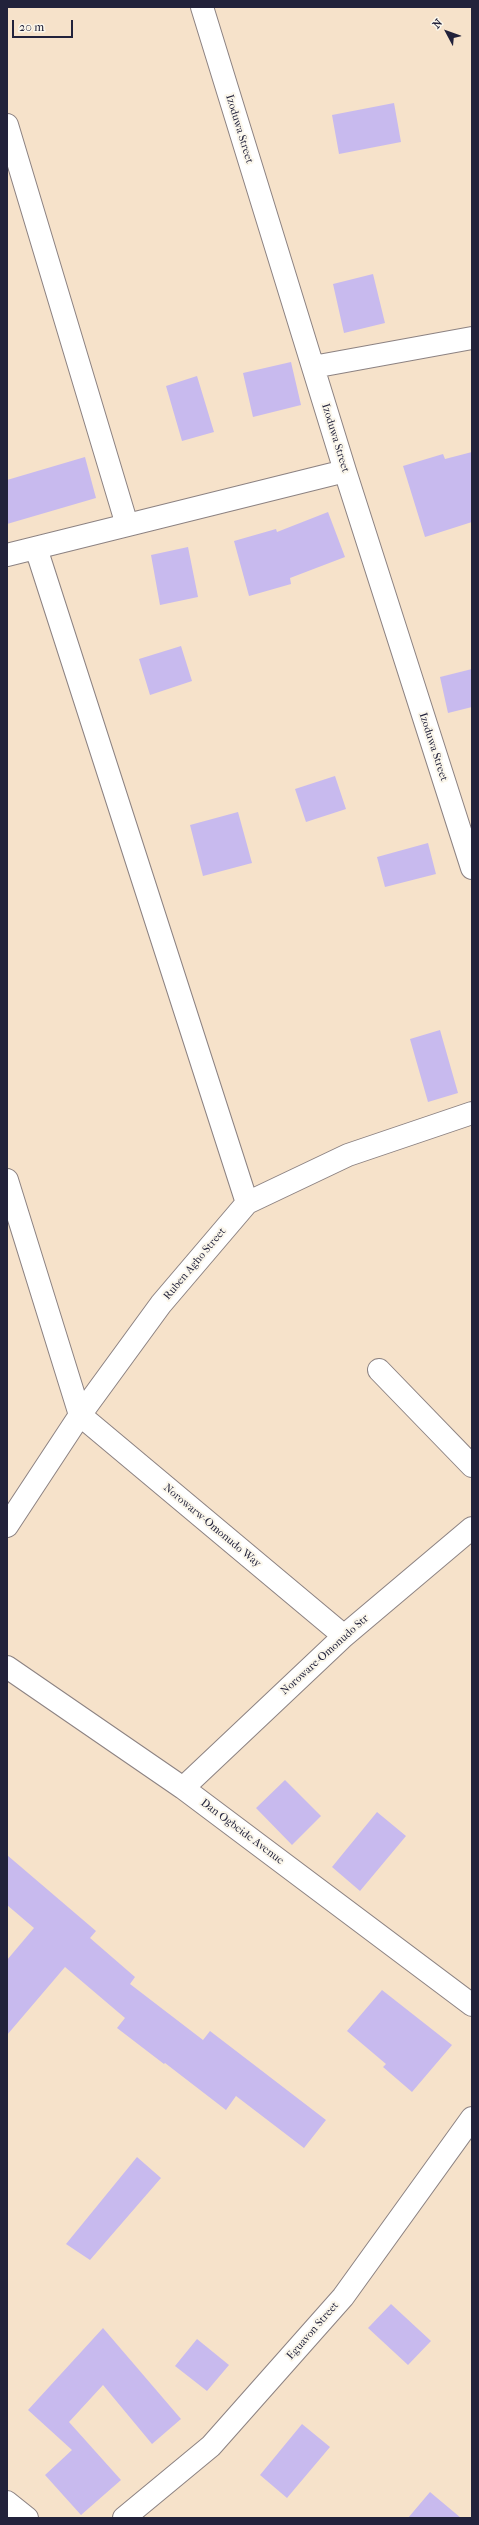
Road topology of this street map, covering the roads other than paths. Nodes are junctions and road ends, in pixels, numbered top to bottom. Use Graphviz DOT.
graph roads {
  1 [pos="202,7"];
  2 [pos="7,125"];
  3 [pos="472,338"];
  4 [pos="313,367"];
  5 [pos="345,471"];
  6 [pos="127,525"];
  7 [pos="36,548"];
  8 [pos="7,555"];
  9 [pos="472,868"];
  10 [pos="472,1113"];
  11 [pos="7,1180"];
  12 [pos="247,1203"];
  13 [pos="379,1370"];
  14 [pos="80,1415"];
  15 [pos="472,1466"];
  16 [pos="7,1526"];
  17 [pos="472,1528"];
  18 [pos="344,1636"];
  19 [pos="7,1667"];
  20 [pos="183,1788"];
  21 [pos="472,2005"];
  22 [pos="472,2118"];
  23 [pos="7,2502"];
  24 [pos="27,2518"];
  25 [pos="124,2518"];
  1 -- 4 [label="street, Izoduwa Street"];
  2 -- 6 [label="street"];
  3 -- 4 [label="street"];
  4 -- 5 [label="street, Izoduwa Street"];
  5 -- 6 [label="street"];
  5 -- 9 [label="street, Izoduwa Street"];
  6 -- 7 [label="street"];
  7 -- 8 [label="street"];
  7 -- 12 [label="street"];
  10 -- 12 [label="street, Ruben Agho Street"];
  11 -- 14 [label="street"];
  12 -- 14 [label="street, Ruben Agho Street"];
  13 -- 15 [label="street"];
  14 -- 16 [label="street, Ruben Agho Street"];
  14 -- 18 [label="street, Norowarw-Omonudo Way"];
  17 -- 18 [label="street, Noroware-Omonudo Str"];
  18 -- 20 [label="street, Noroware-Omonudo Str"];
  19 -- 20 [label="street, Dan Ogbeide Avenue"];
  20 -- 21 [label="street, Dan Ogbeide Avenue"];
  22 -- 25 [label="street, Eguavon Street"];
  23 -- 24 [label="street"];
}
